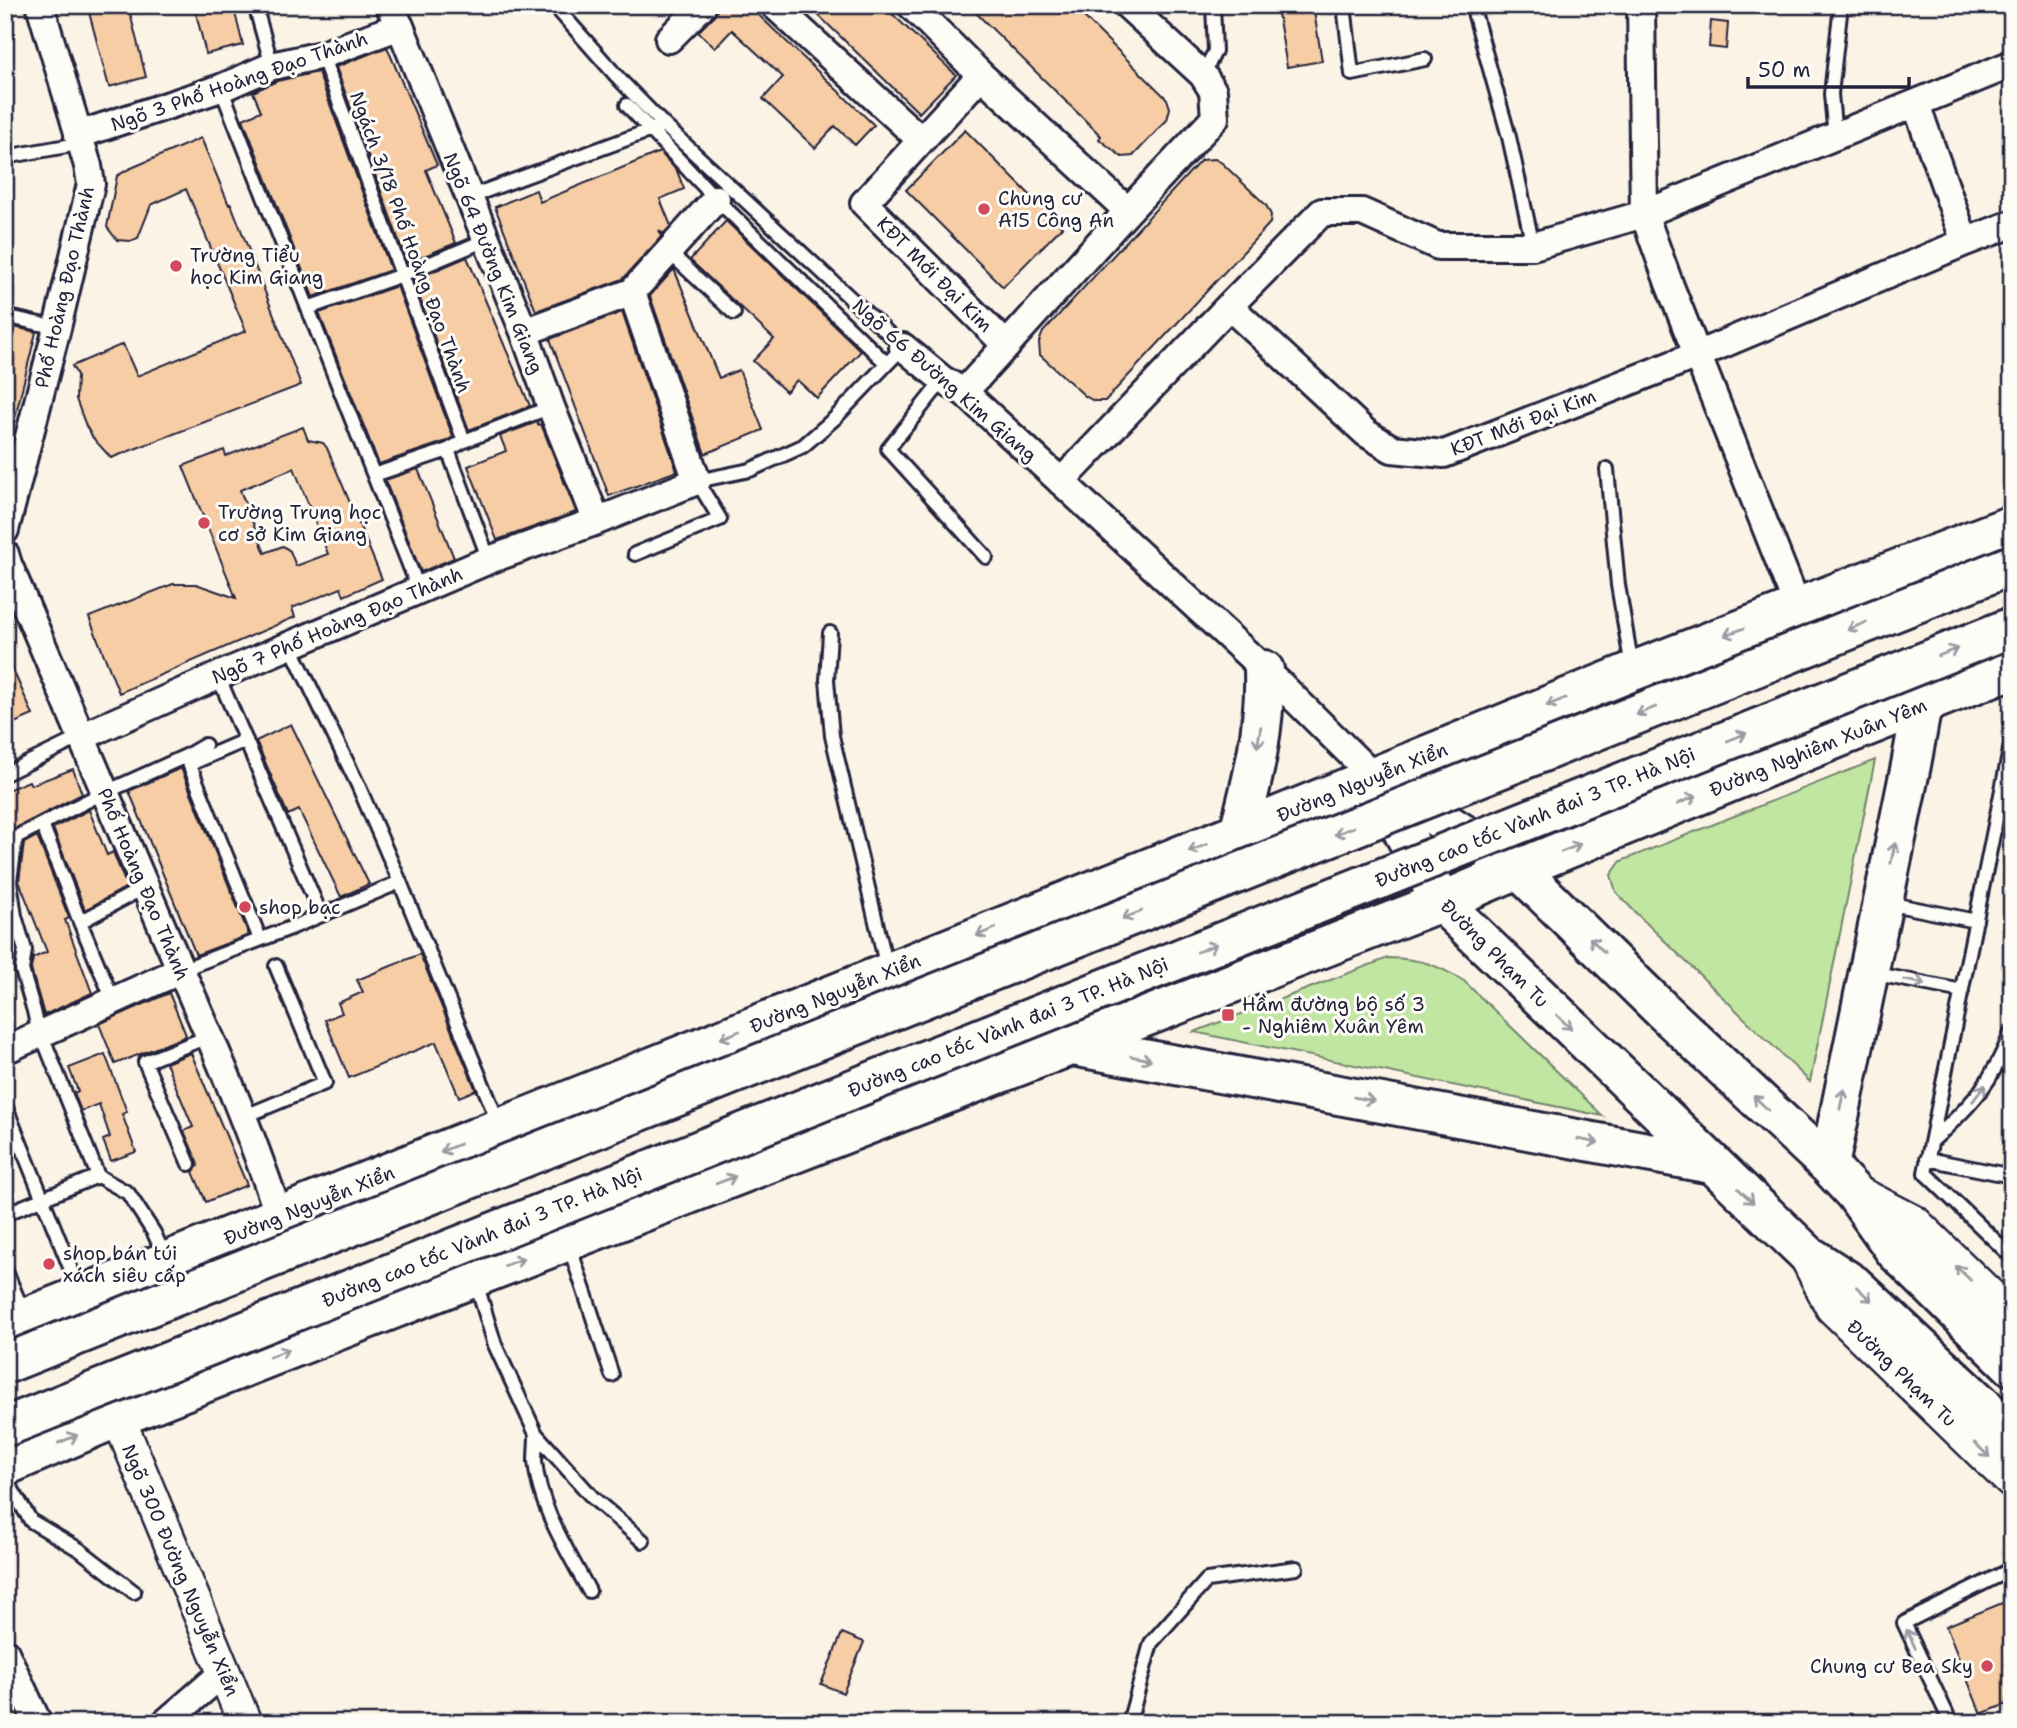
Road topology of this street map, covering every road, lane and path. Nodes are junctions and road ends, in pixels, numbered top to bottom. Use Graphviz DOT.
graph roads {
  1 [pos="40,5"];
  2 [pos="255,5"];
  3 [pos="554,5"];
  4 [pos="703,5"];
  5 [pos="774,5"];
  6 [pos="911,5"];
  7 [pos="1127,5"];
  8 [pos="1213,5"];
  9 [pos="1344,5"];
  10 [pos="1472,5"];
  11 [pos="1641,5"];
  12 [pos="1841,5"];
  13 [pos="394,16"];
  14 [pos="668,39"];
  15 [pos="323,55"];
  16 [pos="1425,59"];
  17 [pos="2012,64"];
  18 [pos="272,66"];
  19 [pos="981,75"];
  20 [pos="1203,75"];
  21 [pos="221,88"];
  22 [pos="628,104"];
  23 [pos="1916,104"];
  24 [pos="658,128"];
  25 [pos="1835,137"];
  26 [pos="921,140"];
  27 [pos="75,142"];
  28 [pos="5,157"];
  29 [pos="468,197"];
  30 [pos="716,199"];
  31 [pos="1128,211"];
  32 [pos="1644,214"];
  33 [pos="2012,224"];
  34 [pos="485,240"];
  35 [pos="1965,242"];
  36 [pos="1533,246"];
  37 [pos="669,252"];
  38 [pos="402,275"];
  39 [pos="632,292"];
  40 [pos="1228,306"];
  41 [pos="308,308"];
  42 [pos="734,313"];
  43 [pos="5,316"];
  44 [pos="57,328"];
  45 [pos="524,332"];
  46 [pos="1007,346"];
  47 [pos="894,355"];
  48 [pos="1697,355"];
  49 [pos="954,386"];
  50 [pos="551,407"];
  51 [pos="464,441"];
  52 [pos="448,450"];
  53 [pos="1607,469"];
  54 [pos="374,475"];
  55 [pos="697,481"];
  56 [pos="1061,482"];
  57 [pos="597,521"];
  58 [pos="2012,525"];
  59 [pos="5,530"];
  60 [pos="5,554"];
  61 [pos="635,554"];
  62 [pos="986,556"];
  63 [pos="489,561"];
  64 [pos="2012,565"];
  65 [pos="419,590"];
  66 [pos="1798,608"];
  67 [pos="2012,627"];
  68 [pos="830,633"];
  69 [pos="290,645"];
  70 [pos="1649,664"];
  71 [pos="2012,669"];
  72 [pos="1264,670"];
  73 [pos="218,676"];
  74 [pos="1922,705"];
  75 [pos="81,737"];
  76 [pos="246,740"];
  77 [pos="2012,740"];
  78 [pos="205,745"];
  79 [pos="2010,755"];
  80 [pos="188,760"];
  81 [pos="5,774"];
  82 [pos="1374,777"];
  83 [pos="2004,778"];
  84 [pos="105,792"];
  85 [pos="2012,793"];
  86 [pos="42,824"];
  87 [pos="1238,832"];
  88 [pos="1518,869"];
  89 [pos="7,882"];
  90 [pos="400,882"];
  91 [pos="145,887"];
  92 [pos="1441,902"];
  93 [pos="1883,902"];
  94 [pos="321,915"];
  95 [pos="1976,921"];
  96 [pos="80,922"];
  97 [pos="260,939"];
  98 [pos="275,966"];
  99 [pos="181,970"];
  100 [pos="887,972"];
  101 [pos="1868,972"];
  102 [pos="1962,991"];
  103 [pos="113,1000"];
  104 [pos="2012,1031"];
  105 [pos="40,1034"];
  106 [pos="210,1036"];
  107 [pos="1073,1046"];
  108 [pos="5,1049"];
  109 [pos="5,1105"];
  110 [pos="243,1117"];
  111 [pos="500,1128"];
  112 [pos="861,1128"];
  113 [pos="1931,1141"];
  114 [pos="189,1164"];
  115 [pos="1712,1164"];
  116 [pos="1829,1166"];
  117 [pos="1926,1166"];
  118 [pos="2012,1176"];
  119 [pos="98,1177"];
  120 [pos="1855,1194"];
  121 [pos="43,1199"];
  122 [pos="5,1214"];
  123 [pos="279,1217"];
  124 [pos="568,1241"];
  125 [pos="1808,1255"];
  126 [pos="2012,1257"];
  127 [pos="167,1262"];
  128 [pos="5,1269"];
  129 [pos="475,1277"];
  130 [pos="82,1296"];
  131 [pos="2012,1320"];
  132 [pos="15,1322"];
  133 [pos="5,1364"];
  134 [pos="2012,1366"];
  135 [pos="611,1375"];
  136 [pos="118,1417"];
  137 [pos="5,1427"];
  138 [pos="2012,1433"];
  139 [pos="536,1434"];
  140 [pos="5,1435"];
  141 [pos="5,1466"];
  142 [pos="5,1478"];
  143 [pos="2012,1479"];
  144 [pos="643,1541"];
  145 [pos="1296,1568"];
  146 [pos="2012,1569"];
  147 [pos="589,1591"];
  148 [pos="134,1592"];
  149 [pos="5,1652"];
  150 [pos="224,1672"];
  151 [pos="38,1723"];
  152 [pos="165,1723"];
  153 [pos="245,1723"];
  154 [pos="1129,1723"];
  155 [pos="1951,1723"];
  1 -- 27 [label="street, Phố Hoàng Đạo Thành"];
  2 -- 18 [label="lane"];
  3 -- 24 [label="lane, Ngõ 66 Đường Kim Giang"];
  4 -- 14 [label="street"];
  5 -- 26 [label="street"];
  6 -- 19 [label="street"];
  7 -- 20 [label="street, KĐT Mới Đại Kim"];
  8 -- 20 [label="lane"];
  9 -- 16 [label="lane"];
  10 -- 36 [label="lane"];
  11 -- 32 [label="street"];
  12 -- 25 [label="lane"];
  13 -- 15 [label="street, Ngõ 3 Phố Hoàng Đạo Thành"];
  13 -- 29 [label="street, Ngõ 64 Đường Kim Giang"];
  15 -- 18 [label="street, Ngõ 3 Phố Hoàng Đạo Thành"];
  15 -- 38 [label="lane, Ngách 3/18 Phố Hoàng Đạo Thành"];
  17 -- 23 [label="street"];
  18 -- 21 [label="street, Ngõ 3 Phố Hoàng Đạo Thành"];
  19 -- 26 [label="street, KĐT Mới Đại Kim"];
  19 -- 31 [label="street"];
  20 -- 31 [label="street, KĐT Mới Đại Kim"];
  21 -- 27 [label="street, Ngõ 3 Phố Hoàng Đạo Thành"];
  21 -- 41 [label="lane"];
  22 -- 24 [label="lane"];
  23 -- 25 [label="street"];
  23 -- 35 [label="street"];
  24 -- 29 [label="lane"];
  24 -- 30 [label="lane"];
  24 -- 47 [label="lane, Ngõ 66 Đường Kim Giang"];
  25 -- 32 [label="street"];
  26 -- 46 [label="street, KĐT Mới Đại Kim"];
  27 -- 28 [label="lane"];
  27 -- 44 [label="street, Phố Hoàng Đạo Thành"];
  29 -- 34 [label="street, Ngõ 64 Đường Kim Giang"];
  30 -- 37 [label="street"];
  30 -- 47 [label="lane"];
  31 -- 46 [label="street, KĐT Mới Đại Kim"];
  32 -- 36 [label="street"];
  32 -- 48 [label="street"];
  33 -- 35 [label="street, KĐT Mới Đại Kim"];
  34 -- 38 [label="lane"];
  34 -- 45 [label="street, Ngõ 64 Đường Kim Giang"];
  35 -- 48 [label="street, KĐT Mới Đại Kim"];
  36 -- 40 [label="street"];
  37 -- 39 [label="street"];
  37 -- 42 [label="lane"];
  38 -- 41 [label="lane"];
  38 -- 51 [label="lane, Ngách 3/18 Phố Hoàng Đạo Thành"];
  39 -- 45 [label="street"];
  39 -- 55 [label="street"];
  40 -- 48 [label="street, KĐT Mới Đại Kim"];
  40 -- 56 [label="street"];
  41 -- 54 [label="lane"];
  43 -- 44 [label="lane"];
  44 -- 59 [label="street, Phố Hoàng Đạo Thành"];
  45 -- 50 [label="street, Ngõ 64 Đường Kim Giang"];
  46 -- 49 [label="street, KĐT Mới Đại Kim"];
  47 -- 49 [label="street, Ngõ 66 Đường Kim Giang"];
  47 -- 55 [label="lane"];
  48 -- 66 [label="street"];
  49 -- 56 [label="street, Ngõ 66 Đường Kim Giang"];
  49 -- 62 [label="lane"];
  50 -- 51 [label="lane"];
  50 -- 57 [label="street, Ngõ 64 Đường Kim Giang"];
  51 -- 52 [label="lane"];
  52 -- 54 [label="lane"];
  52 -- 63 [label="lane"];
  53 -- 70 [label="lane"];
  54 -- 65 [label="lane"];
  55 -- 57 [label="street, Ngõ 7 Phố Hoàng Đạo Thành"];
  55 -- 61 [label="lane"];
  56 -- 72 [label="street, Ngõ 66 Đường Kim Giang"];
  57 -- 63 [label="street, Ngõ 7 Phố Hoàng Đạo Thành"];
  58 -- 66 [label="main road"];
  60 -- 75 [label="street, Phố Hoàng Đạo Thành"];
  63 -- 65 [label="street, Ngõ 7 Phố Hoàng Đạo Thành"];
  64 -- 133 [label="main road, one-way, bridge"];
  65 -- 69 [label="street, Ngõ 7 Phố Hoàng Đạo Thành"];
  66 -- 70 [label="main road, one-way"];
  137 -- 67 [label="main road, Đường cao tốc Vành đai 3 TP. Hà Nội, one-way, bridge"];
  68 -- 100 [label="lane"];
  69 -- 73 [label="street, Ngõ 7 Phố Hoàng Đạo Thành"];
  69 -- 90 [label="lane"];
  70 -- 82 [label="main road, Đường Nguyễn Xiển, one-way"];
  71 -- 74 [label="main road, Đường Nghiêm Xuân Yêm"];
  72 -- 82 [label="street, Ngõ 66 Đường Kim Giang"];
  72 -- 87 [label="main road, one-way"];
  73 -- 75 [label="street, Ngõ 7 Phố Hoàng Đạo Thành"];
  73 -- 76 [label="lane"];
  88 -- 74 [label="main road, Đường Nghiêm Xuân Yêm, one-way"];
  93 -- 74 [label="main road, one-way"];
  75 -- 81 [label="lane"];
  75 -- 84 [label="street, Phố Hoàng Đạo Thành"];
  76 -- 80 [label="lane"];
  76 -- 94 [label="lane"];
  77 -- 79 [label="lane"];
  78 -- 80 [label="lane"];
  79 -- 83 [label="lane"];
  80 -- 84 [label="lane"];
  80 -- 97 [label="lane"];
  82 -- 87 [label="main road, Đường Nguyễn Xiển"];
  82 -- 88 [label="main road"];
  82 -- 92 [label="main road, Đường Phạm Tu"];
  83 -- 85 [label="lane"];
  83 -- 95 [label="lane"];
  84 -- 86 [label="lane"];
  84 -- 91 [label="street, Phố Hoàng Đạo Thành"];
  86 -- 89 [label="lane"];
  86 -- 96 [label="lane"];
  87 -- 100 [label="main road, Đường Nguyễn Xiển, one-way"];
  88 -- 92 [label="main road"];
  116 -- 88 [label="main road, one-way"];
  89 -- 105 [label="lane"];
  90 -- 94 [label="lane"];
  90 -- 111 [label="lane"];
  91 -- 96 [label="lane"];
  91 -- 99 [label="street, Phố Hoàng Đạo Thành"];
  92 -- 107 [label="main road"];
  92 -- 115 [label="main road, Đường Phạm Tu, one-way"];
  93 -- 95 [label="lane"];
  93 -- 101 [label="main road"];
  94 -- 97 [label="lane"];
  95 -- 102 [label="lane"];
  96 -- 103 [label="lane"];
  97 -- 99 [label="lane"];
  98 -- 110 [label="lane"];
  99 -- 103 [label="street"];
  99 -- 106 [label="street, Phố Hoàng Đạo Thành"];
  100 -- 111 [label="main road, Đường Nguyễn Xiển, one-way"];
  101 -- 102 [label="lane, one-way"];
  116 -- 101 [label="main road, one-way"];
  102 -- 113 [label="lane"];
  103 -- 105 [label="street"];
  113 -- 104 [label="lane, one-way"];
  105 -- 108 [label="street"];
  105 -- 119 [label="lane"];
  106 -- 110 [label="street, Phố Hoàng Đạo Thành"];
  106 -- 114 [label="lane"];
  107 -- 112 [label="main road"];
  107 -- 115 [label="main road, one-way"];
  109 -- 121 [label="lane"];
  110 -- 123 [label="street, Phố Hoàng Đạo Thành"];
  111 -- 123 [label="main road, Đường Nguyễn Xiển, one-way"];
  124 -- 112 [label="main road, one-way"];
  112 -- 140 [label="main road"];
  113 -- 117 [label="lane"];
  115 -- 125 [label="main road, Đường Phạm Tu, one-way"];
  116 -- 120 [label="main road"];
  117 -- 118 [label="lane"];
  117 -- 126 [label="lane"];
  119 -- 121 [label="lane"];
  119 -- 127 [label="lane"];
  131 -- 120 [label="main road, one-way"];
  120 -- 134 [label="main road"];
  121 -- 122 [label="lane"];
  121 -- 130 [label="lane"];
  123 -- 127 [label="main road, Đường Nguyễn Xiển"];
  129 -- 124 [label="main road, one-way"];
  124 -- 135 [label="lane"];
  125 -- 138 [label="main road, Đường Phạm Tu, one-way"];
  125 -- 143 [label="main road, Đường Phạm Tu, one-way"];
  127 -- 130 [label="main road, Đường Nguyễn Xiển"];
  128 -- 132 [label="lane"];
  136 -- 129 [label="main road, one-way"];
  129 -- 139 [label="lane"];
  130 -- 132 [label="main road, Đường Nguyễn Xiển"];
  141 -- 136 [label="main road, one-way"];
  136 -- 150 [label="street, Ngõ 300 Đường Nguyễn Xiển"];
  139 -- 144 [label="lane"];
  139 -- 147 [label="lane"];
  142 -- 148 [label="lane"];
  145 -- 154 [label="lane"];
  155 -- 146 [label="lane, one-way"];
  149 -- 151 [label="street"];
  150 -- 152 [label="street"];
  150 -- 153 [label="street, Ngõ 300 Đường Nguyễn Xiển"];
}
